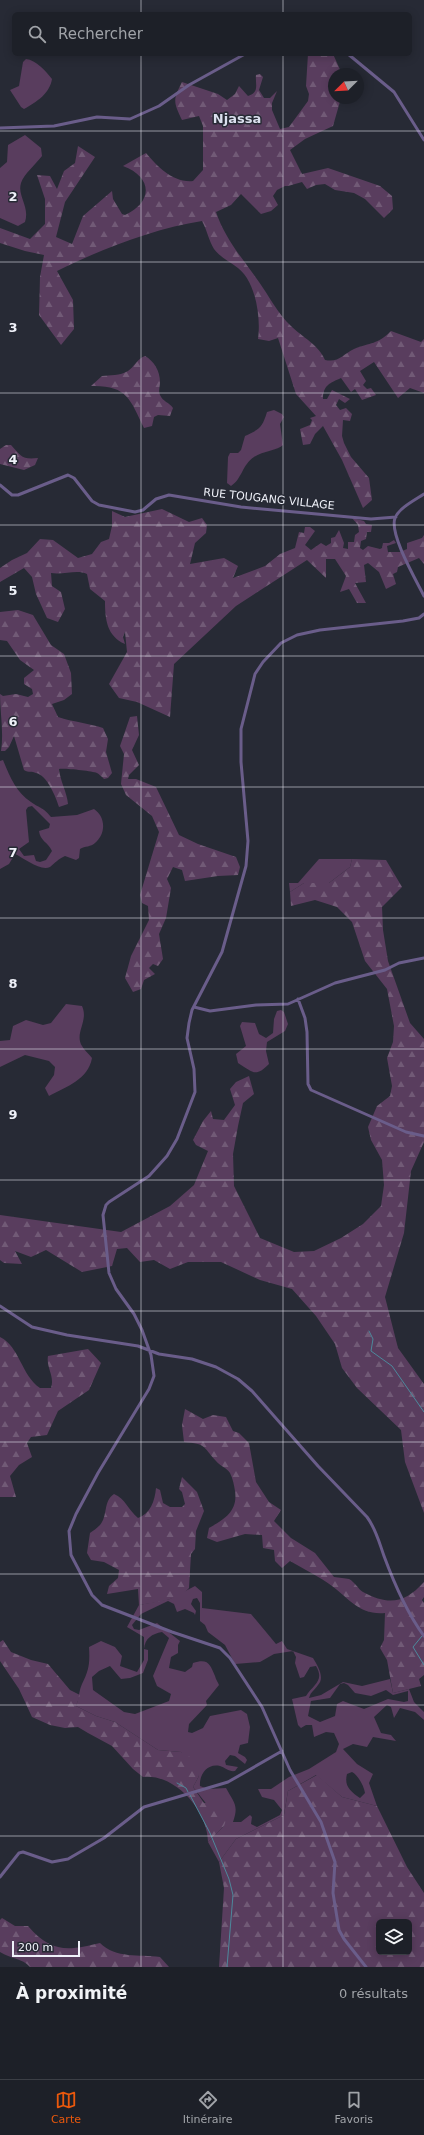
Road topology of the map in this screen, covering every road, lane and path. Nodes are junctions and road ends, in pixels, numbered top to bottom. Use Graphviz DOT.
graph roads {
  1 [pos="241,56"];
  2 [pos="350,56"];
  3 [pos="0,128"];
  4 [pos="424,140"];
  5 [pos="0,486"];
  6 [pos="424,494"];
  7 [pos="396,517"];
  8 [pos="424,596"];
  9 [pos="423,616"];
  10 [pos="424,958"];
  11 [pos="298,1000"];
  12 [pos="194,1007"];
  13 [pos="424,1136"];
  14 [pos="0,1306"];
  15 [pos="148,1348"];
  16 [pos="424,1636"];
  17 [pos="282,1752"];
  18 [pos="0,1877"];
  19 [pos="366,1967"];
  1 -- 3 [label="street"];
  2 -- 4 [label="street"];
  5 -- 7 [label="street, RUE TOUGANG VILLAGE"];
  6 -- 7 [label="street"];
  7 -- 8 [label="street"];
  9 -- 12 [label="street"];
  10 -- 11 [label="street"];
  11 -- 12 [label="street"];
  11 -- 13 [label="street"];
  12 -- 15 [label="street"];
  14 -- 15 [label="street"];
  15 -- 16 [label="street"];
  15 -- 17 [label="street"];
  17 -- 18 [label="street"];
  17 -- 19 [label="street"];
}
